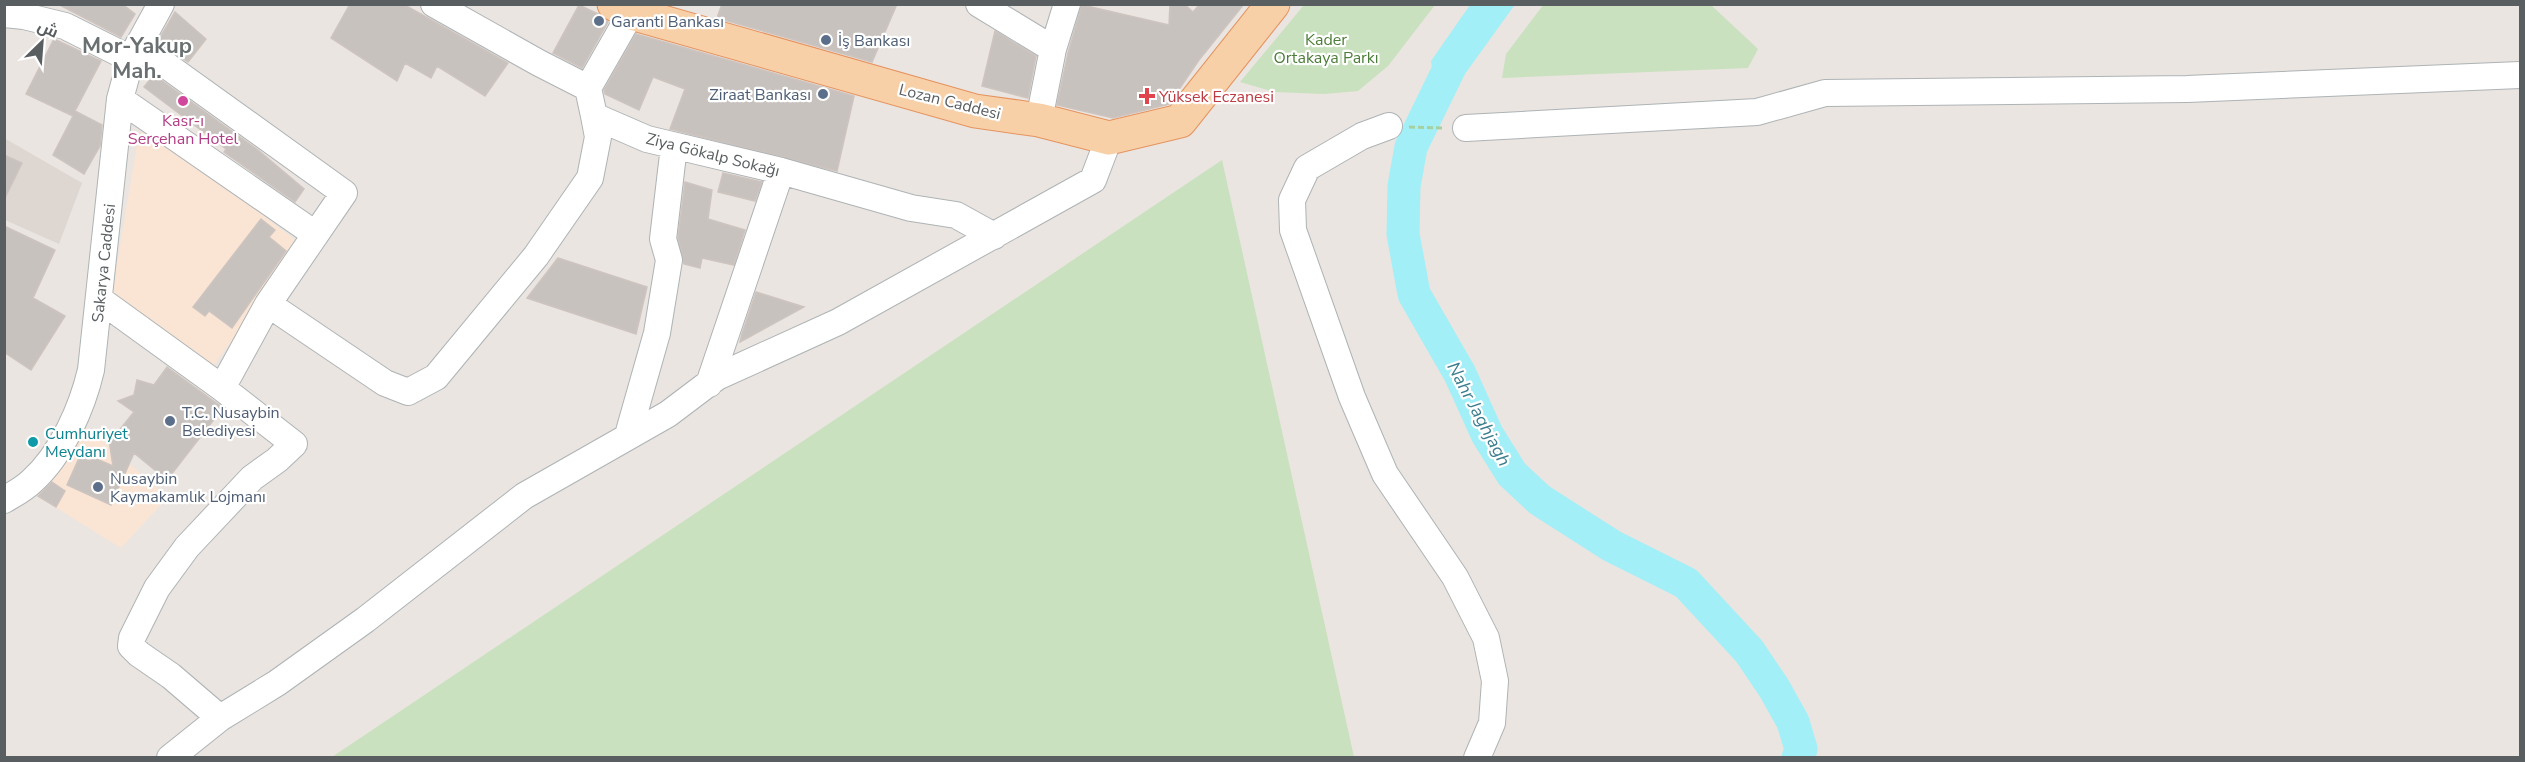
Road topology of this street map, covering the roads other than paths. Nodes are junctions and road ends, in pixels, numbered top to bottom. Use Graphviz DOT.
graph roads {
  1 [pos="160,4"];
  2 [pos="434,4"];
  3 [pos="979,4"];
  4 [pos="1067,4"];
  5 [pos="1273,4"];
  6 [pos="635,9"];
  7 [pos="4,14"];
  8 [pos="1053,50"];
  9 [pos="134,52"];
  10 [pos="2520,75"];
  11 [pos="588,88"];
  12 [pos="120,99"];
  13 [pos="594,116"];
  14 [pos="1039,120"];
  15 [pos="1389,126"];
  16 [pos="1466,128"];
  17 [pos="1109,138"];
  18 [pos="674,146"];
  19 [pos="781,171"];
  20 [pos="315,234"];
  21 [pos="994,236"];
  22 [pos="99,299"];
  23 [pos="268,304"];
  24 [pos="709,384"];
  25 [pos="222,388"];
  26 [pos="628,435"];
  27 [pos="4,500"];
  28 [pos="220,718"];
  29 [pos="170,758"];
  30 [pos="1477,758"];
  1 -- 9 [label="street, Sakarya Caddesi"];
  2 -- 11 [label="street"];
  3 -- 8 [label="street"];
  4 -- 8 [label="street"];
  5 -- 17 [label="main road, Lozan Caddesi"];
  6 -- 11 [label="street"];
  6 -- 14 [label="main road, Lozan Caddesi"];
  7 -- 9 [label="street"];
  8 -- 14 [label="street"];
  9 -- 12 [label="street, Sakarya Caddesi"];
  9 -- 20 [label="street"];
  10 -- 16 [label="street"];
  11 -- 13 [label="street"];
  12 -- 20 [label="street"];
  12 -- 22 [label="street, Sakarya Caddesi"];
  13 -- 18 [label="street, Ziya Gökalp Sokağı"];
  13 -- 23 [label="street"];
  14 -- 17 [label="main road, Lozan Caddesi"];
  15 -- 30 [label="street"];
  17 -- 21 [label="street"];
  18 -- 19 [label="street, Ziya Gökalp Sokağı"];
  18 -- 26 [label="street"];
  19 -- 21 [label="street, Ziya Gökalp Sokağı"];
  19 -- 24 [label="street"];
  20 -- 23 [label="street"];
  21 -- 24 [label="street"];
  22 -- 25 [label="street"];
  22 -- 27 [label="street, Sakarya Caddesi"];
  23 -- 25 [label="street"];
  24 -- 26 [label="street"];
  25 -- 28 [label="street"];
  26 -- 28 [label="street"];
  28 -- 29 [label="street"];
}
